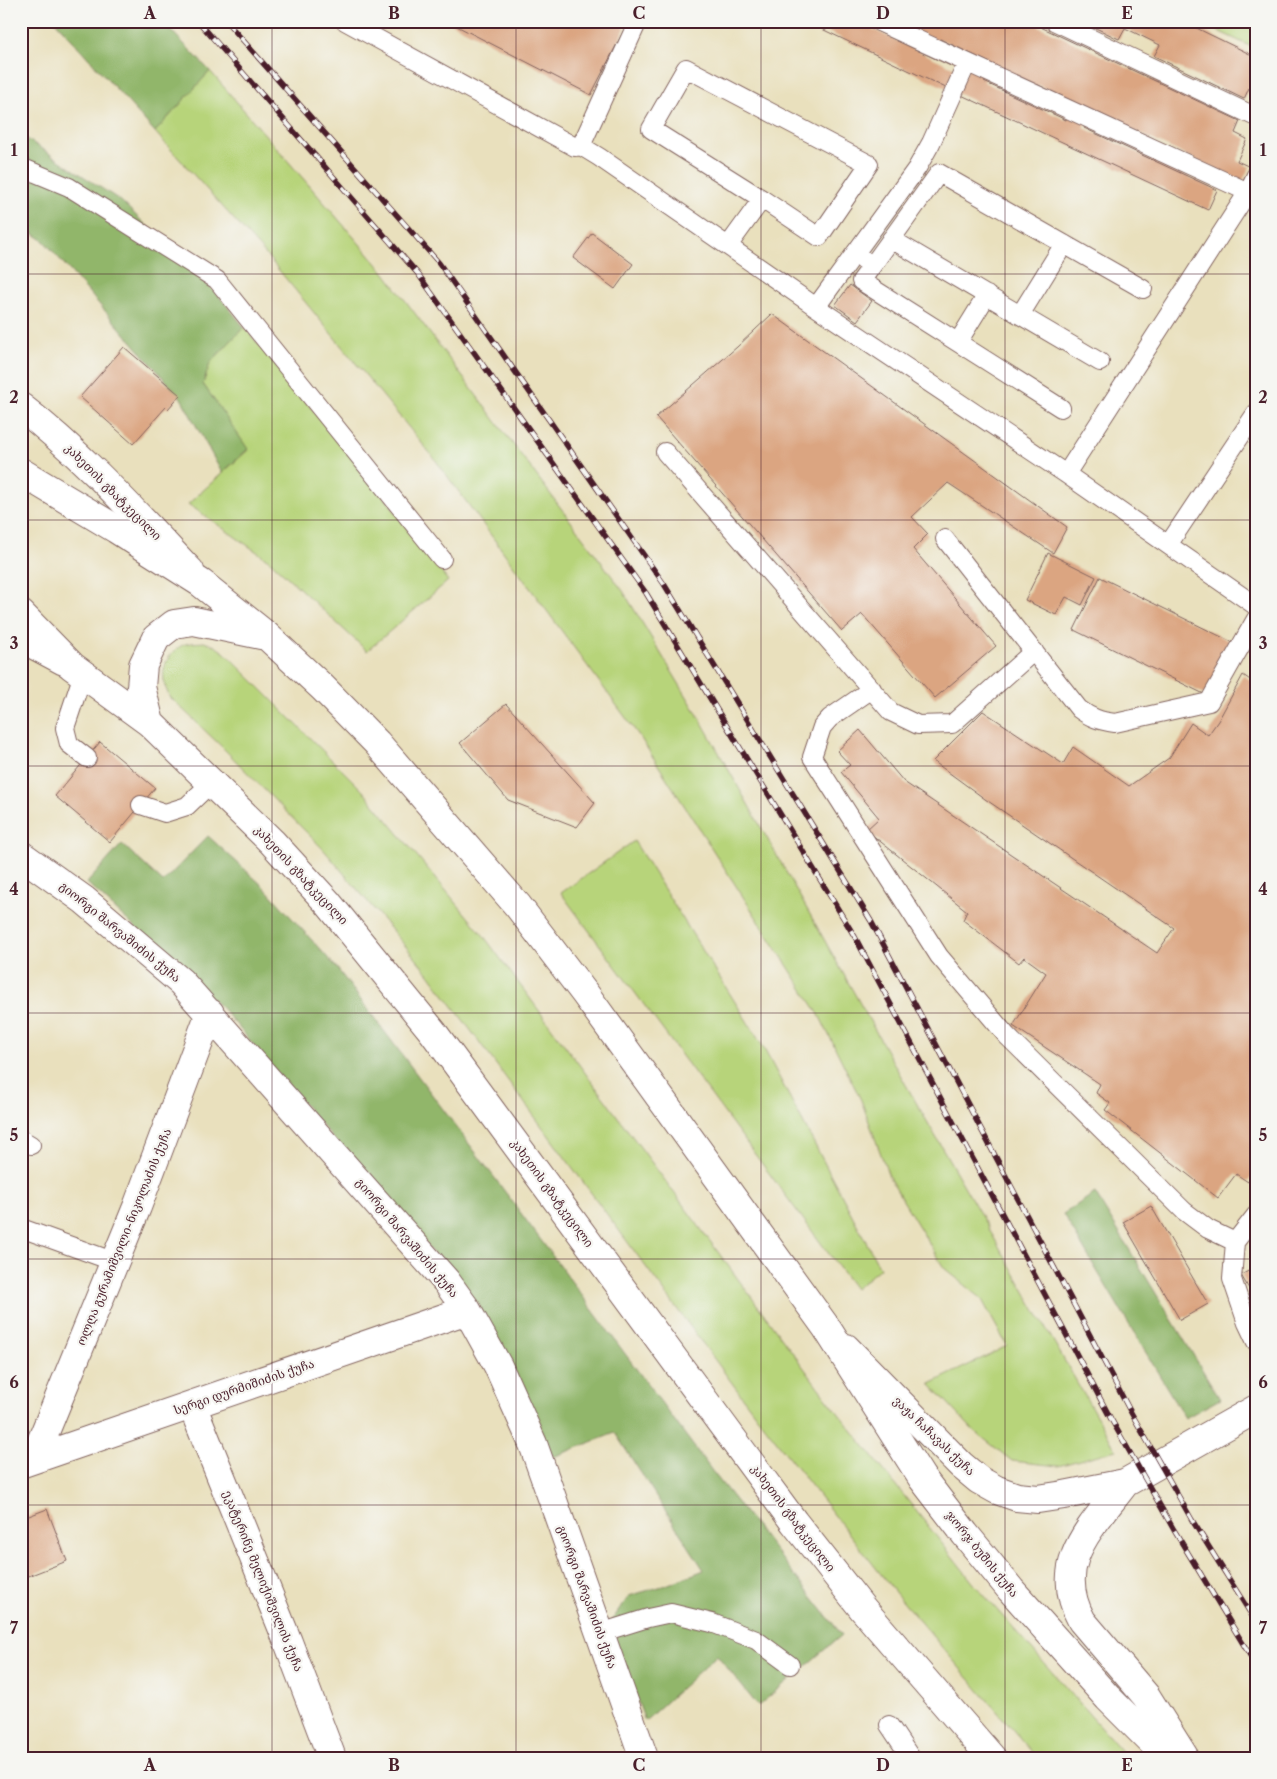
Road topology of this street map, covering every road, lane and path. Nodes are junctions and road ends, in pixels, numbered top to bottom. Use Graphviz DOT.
graph roads {
  1 [pos="345,21"];
  2 [pos="363,21"];
  3 [pos="638,21"];
  4 [pos="877,21"];
  5 [pos="1054,21"];
  6 [pos="967,63"];
  7 [pos="1256,117"];
  8 [pos="582,144"];
  9 [pos="21,167"];
  10 [pos="1256,175"];
  11 [pos="1252,194"];
  12 [pos="762,199"];
  13 [pos="891,239"];
  14 [pos="1064,244"];
  15 [pos="728,246"];
  16 [pos="855,253"];
  17 [pos="872,266"];
  18 [pos="1143,289"];
  19 [pos="987,295"];
  20 [pos="816,307"];
  21 [pos="1020,315"];
  22 [pos="958,342"];
  23 [pos="1100,362"];
  24 [pos="21,406"];
  25 [pos="1061,408"];
  26 [pos="1256,413"];
  27 [pos="664,452"];
  28 [pos="21,472"];
  29 [pos="1066,474"];
  30 [pos="945,539"];
  31 [pos="1168,545"];
  32 [pos="442,559"];
  33 [pos="201,583"];
  34 [pos="1256,606"];
  35 [pos="21,614"];
  36 [pos="1256,619"];
  37 [pos="267,636"];
  38 [pos="21,638"];
  39 [pos="1034,650"];
  40 [pos="77,670"];
  41 [pos="872,690"];
  42 [pos="150,723"];
  43 [pos="87,758"];
  44 [pos="211,783"];
  45 [pos="141,805"];
  46 [pos="21,855"];
  47 [pos="210,1013"];
  48 [pos="1256,1215"];
  49 [pos="21,1228"];
  50 [pos="1235,1242"];
  51 [pos="115,1262"];
  52 [pos="467,1310"];
  53 [pos="826,1327"];
  54 [pos="1256,1342"];
  55 [pos="192,1405"];
  56 [pos="1253,1417"];
  57 [pos="28,1461"];
  58 [pos="1125,1483"];
  59 [pos="600,1633"];
  60 [pos="790,1665"];
  61 [pos="890,1725"];
  62 [pos="332,1758"];
  63 [pos="644,1758"];
  64 [pos="911,1758"];
  65 [pos="992,1758"];
  66 [pos="1168,1758"];
  67 [pos="1185,1758"];
  1 -- 8 [label="lane"];
  2 -- 8 [label="lane"];
  3 -- 8 [label="lane"];
  4 -- 6 [label="lane"];
  5 -- 7 [label="lane"];
  6 -- 11 [label="lane"];
  6 -- 16 [label="lane"];
  8 -- 15 [label="lane"];
  9 -- 32 [label="lane"];
  10 -- 11 [label="lane"];
  11 -- 29 [label="lane"];
  12 -- 12 [label="lane"];
  12 -- 15 [label="lane"];
  13 -- 14 [label="lane"];
  13 -- 17 [label="lane"];
  13 -- 19 [label="lane"];
  14 -- 18 [label="lane"];
  14 -- 21 [label="lane"];
  15 -- 20 [label="lane"];
  16 -- 17 [label="lane"];
  16 -- 20 [label="lane"];
  17 -- 22 [label="lane"];
  19 -- 21 [label="lane"];
  19 -- 22 [label="lane"];
  20 -- 29 [label="lane"];
  21 -- 23 [label="lane"];
  22 -- 25 [label="lane"];
  24 -- 33 [label="main road, კახეთის გზატკეცილი"];
  26 -- 31 [label="lane"];
  27 -- 41 [label="lane"];
  28 -- 33 [label="main road, კახეთის გზატკეცილი"];
  29 -- 31 [label="lane"];
  30 -- 39 [label="lane"];
  31 -- 34 [label="lane"];
  33 -- 37 [label="main road, კახეთის გზატკეცილი"];
  35 -- 40 [label="main road, კახეთის გზატკეცილი"];
  36 -- 39 [label="lane"];
  37 -- 42 [label="main road"];
  37 -- 53 [label="main road, კახეთის გზატკეცილი"];
  38 -- 40 [label="main road, კახეთის გზატკეცილი"];
  39 -- 41 [label="lane"];
  40 -- 42 [label="main road, კახეთის გზატკეცილი"];
  40 -- 43 [label="lane"];
  41 -- 50 [label="lane"];
  42 -- 44 [label="main road, კახეთის გზატკეცილი"];
  44 -- 45 [label="lane"];
  44 -- 65 [label="main road, კახეთის გზატკეცილი"];
  46 -- 47 [label="main road, გიორგი შარვაშიძის ქუჩა"];
  47 -- 51 [label="main road, ოლღა გურამიშვილი-ნიკოლაძის ქუჩა"];
  47 -- 52 [label="main road, გიორგი შარვაშიძის ქუჩა"];
  48 -- 50 [label="lane"];
  49 -- 51 [label="lane"];
  50 -- 54 [label="lane"];
  51 -- 57 [label="main road, ოლღა გურამიშვილი-ნიკოლაძის ქუჩა"];
  52 -- 55 [label="main road, სერგი დურმიშიძის ქუჩა"];
  52 -- 59 [label="main road, გიორგი შარვაშიძის ქუჩა"];
  53 -- 58 [label="main road, ვაჟა ჩაჩავას ქუჩა"];
  53 -- 66 [label="main road, ჯორჯ ბუშის ქუჩა"];
  55 -- 57 [label="main road, სერგი დურმიშიძის ქუჩა"];
  55 -- 62 [label="main road, ეკატერინე მელიქიშვილის ქუჩა"];
  56 -- 58 [label="main road, ვაჟა ჩაჩავას ქუჩა"];
  58 -- 67 [label="main road, ვაჟა ჩაჩავას ქუჩა"];
  59 -- 60 [label="lane"];
  59 -- 63 [label="main road, გიორგი შარვაშიძის ქუჩა"];
  61 -- 64 [label="lane"];
}
